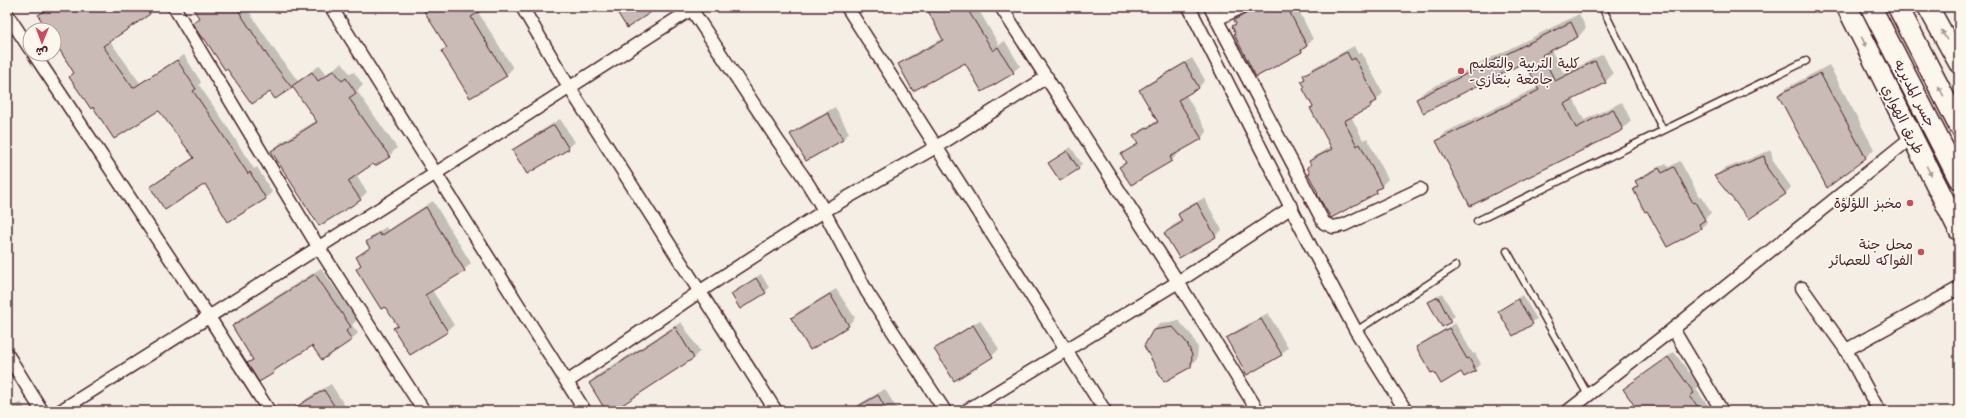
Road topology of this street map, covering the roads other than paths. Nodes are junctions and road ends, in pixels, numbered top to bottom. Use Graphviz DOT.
graph roads {
  1 [pos="174,7"];
  2 [pos="331,7"];
  3 [pos="522,7"];
  4 [pos="848,7"];
  5 [pos="1001,7"];
  6 [pos="1189,7"];
  7 [pos="1210,7"];
  8 [pos="1242,7"];
  9 [pos="1602,7"];
  10 [pos="1847,7"];
  11 [pos="1871,7"];
  12 [pos="1898,7"];
  13 [pos="1928,7"];
  14 [pos="692,8"];
  15 [pos="7,14"];
  16 [pos="1217,19"];
  17 [pos="22,37"];
  18 [pos="1806,61"];
  19 [pos="39,62"];
  20 [pos="1959,63"];
  21 [pos="1046,77"];
  22 [pos="569,87"];
  23 [pos="1959,126"];
  24 [pos="1663,130"];
  25 [pos="1912,137"];
  26 [pos="936,147"];
  27 [pos="436,173"];
  28 [pos="1959,179"];
  29 [pos="1420,188"];
  30 [pos="1292,207"];
  31 [pos="824,211"];
  32 [pos="1477,221"];
  33 [pos="1959,230"];
  34 [pos="319,248"];
  35 [pos="1507,251"];
  36 [pos="1456,266"];
  37 [pos="1178,282"];
  38 [pos="1802,288"];
  39 [pos="1959,288"];
  40 [pos="699,292"];
  41 [pos="209,317"];
  42 [pos="1673,330"];
  43 [pos="1356,332"];
  44 [pos="1067,350"];
  45 [pos="1846,350"];
  46 [pos="7,354"];
  47 [pos="567,382"];
  48 [pos="1588,395"];
  49 [pos="1575,409"];
  50 [pos="42,411"];
  51 [pos="60,411"];
  52 [pos="269,411"];
  53 [pos="424,411"];
  54 [pos="585,411"];
  55 [pos="776,411"];
  56 [pos="945,411"];
  57 [pos="966,411"];
  58 [pos="1105,411"];
  59 [pos="1258,411"];
  60 [pos="1406,411"];
  61 [pos="1722,411"];
  62 [pos="1879,411"];
  1 -- 34 [label="street"];
  2 -- 27 [label="street"];
  3 -- 22 [label="street"];
  4 -- 26 [label="street"];
  5 -- 21 [label="street"];
  6 -- 30 [label="street"];
  7 -- 16 [label="street"];
  8 -- 16 [label="street"];
  9 -- 24 [label="lane"];
  10 -- 25 [label="highway, طريق الهواري, one-way"];
  11 -- 28 [label="highway, جسر المديريه"];
  23 -- 12 [label="highway, جسر المديريه, one-way"];
  20 -- 13 [label="highway, one-way"];
  14 -- 22 [label="street"];
  14 -- 31 [label="street"];
  15 -- 17 [label="street"];
  16 -- 29 [label="street"];
  18 -- 24 [label="lane"];
  19 -- 41 [label="street"];
  21 -- 26 [label="street"];
  21 -- 37 [label="street"];
  22 -- 27 [label="street"];
  22 -- 40 [label="street"];
  24 -- 32 [label="lane"];
  25 -- 33 [label="highway, طريق الهواري, one-way"];
  25 -- 42 [label="street"];
  26 -- 31 [label="street"];
  26 -- 44 [label="street"];
  27 -- 34 [label="street"];
  27 -- 47 [label="street"];
  30 -- 37 [label="street"];
  30 -- 43 [label="street"];
  31 -- 40 [label="street"];
  31 -- 56 [label="street"];
  34 -- 41 [label="street"];
  34 -- 53 [label="street"];
  35 -- 48 [label="lane"];
  36 -- 43 [label="lane"];
  37 -- 44 [label="street"];
  37 -- 59 [label="street"];
  38 -- 45 [label="street"];
  39 -- 45 [label="street"];
  40 -- 47 [label="street"];
  40 -- 55 [label="street"];
  41 -- 51 [label="street"];
  41 -- 52 [label="street"];
  42 -- 48 [label="street"];
  42 -- 61 [label="street"];
  43 -- 60 [label="street"];
  44 -- 57 [label="street"];
  44 -- 58 [label="street"];
  45 -- 62 [label="street"];
  46 -- 50 [label="street"];
  47 -- 54 [label="street"];
  48 -- 49 [label="street"];
}
